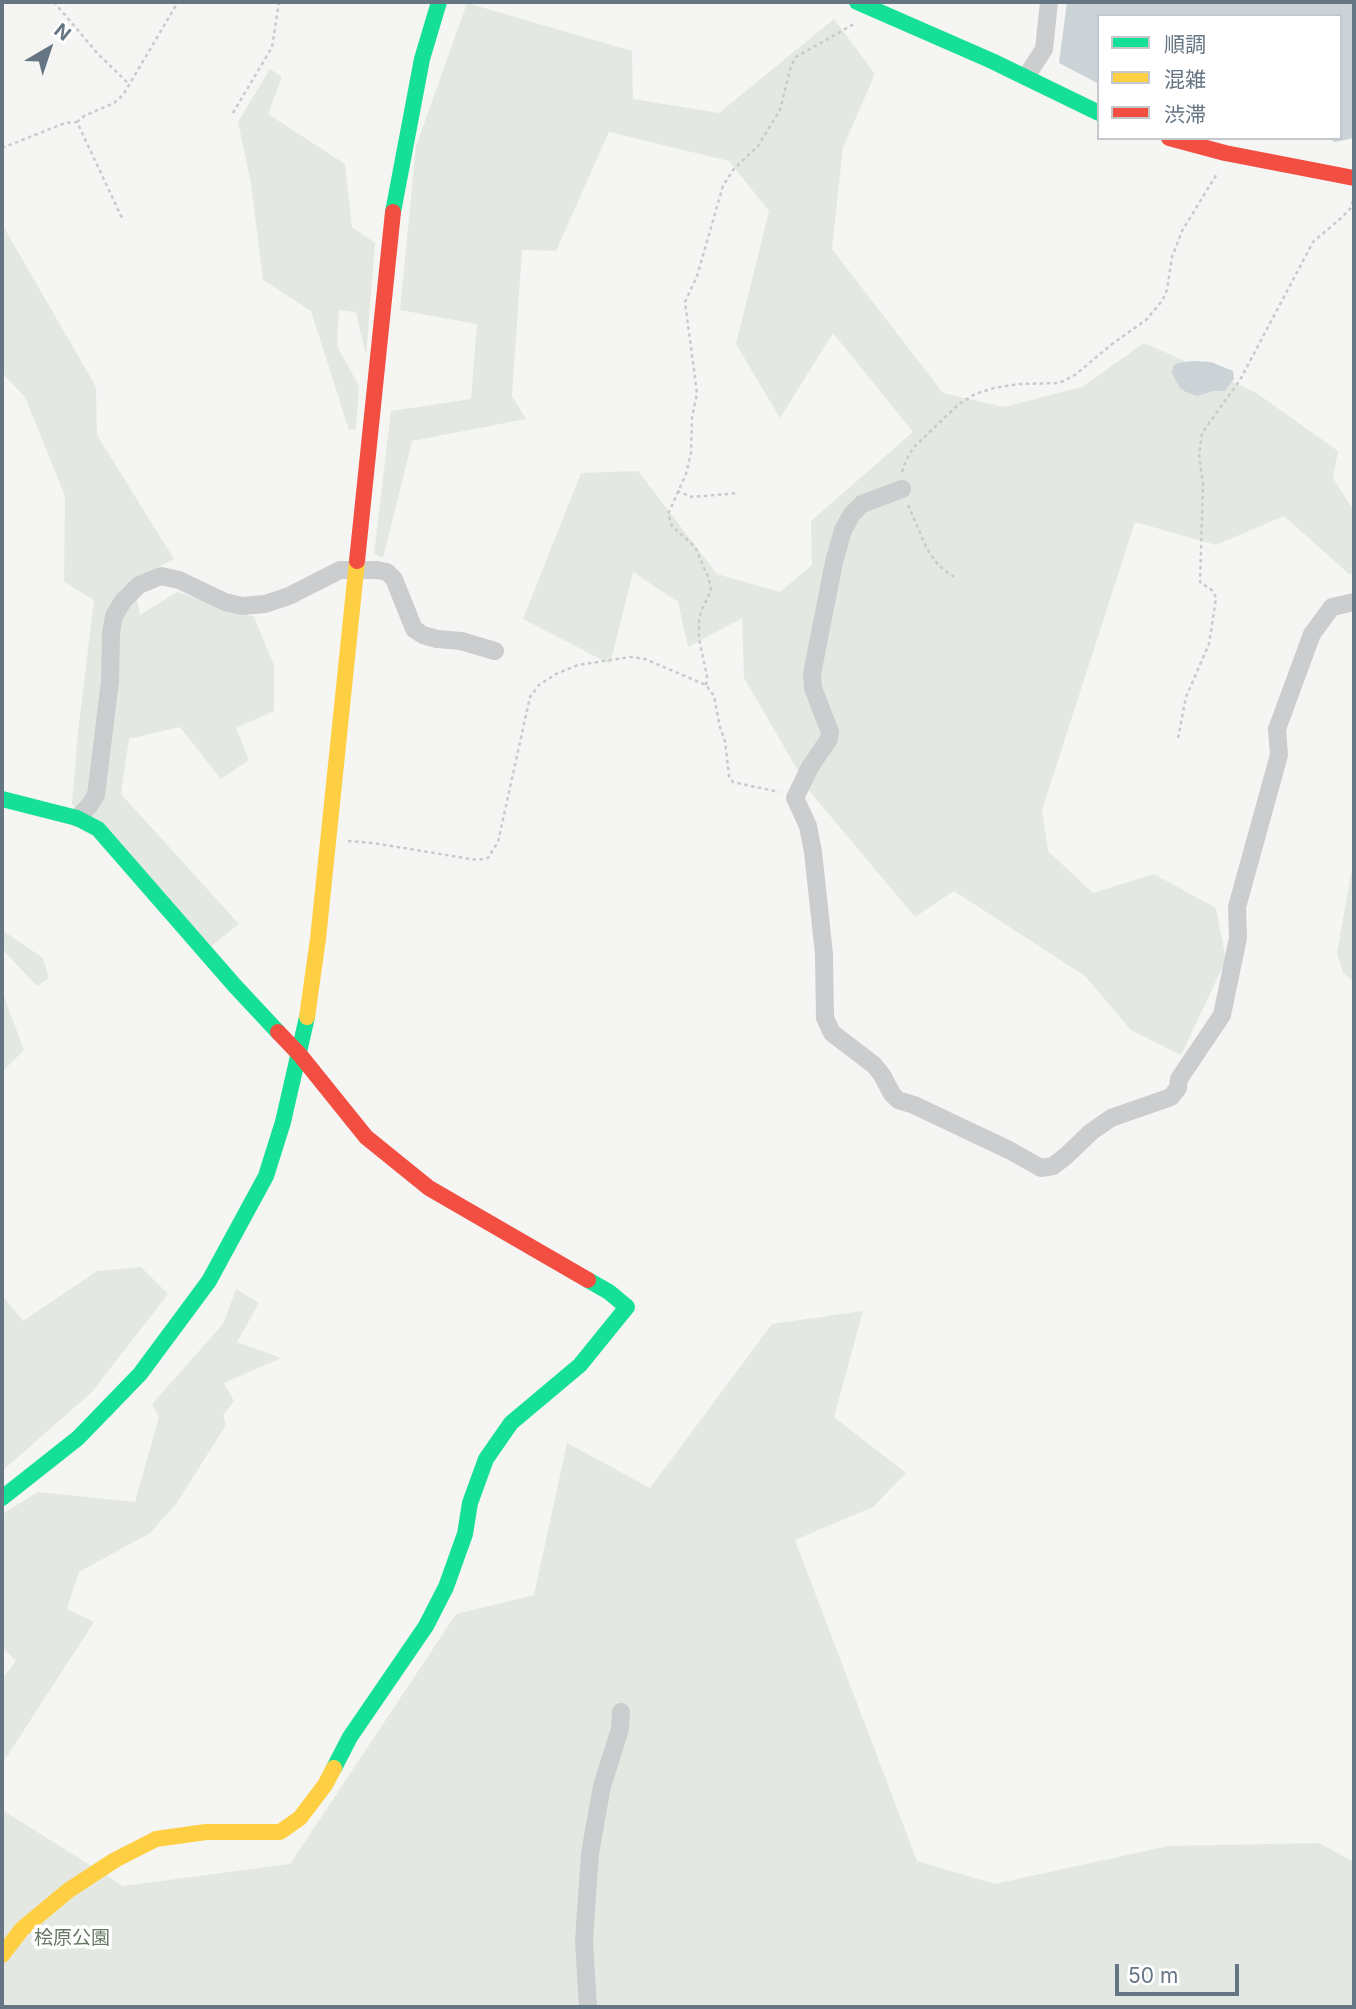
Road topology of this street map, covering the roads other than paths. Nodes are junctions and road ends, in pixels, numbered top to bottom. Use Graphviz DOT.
graph roads {
  1 [pos="439,2"];
  2 [pos="857,2"];
  3 [pos="1049,2"];
  4 [pos="1026,77"];
  5 [pos="1097,112"];
  6 [pos="1176,140"];
  7 [pos="1354,177"];
  8 [pos="902,489"];
  9 [pos="355,570"];
  10 [pos="1354,603"];
  11 [pos="495,651"];
  12 [pos="2,799"];
  13 [pos="77,818"];
  14 [pos="300,1055"];
  15 [pos="2,1497"];
  16 [pos="621,1712"];
  17 [pos="2,1955"];
  18 [pos="588,2007"];
  1 -- 9 [label="street"];
  2 -- 4 [label="street"];
  3 -- 4 [label="street"];
  4 -- 5 [label="street"];
  6 -- 7 [label="street"];
  8 -- 10 [label="street"];
  9 -- 11 [label="street"];
  9 -- 13 [label="street"];
  9 -- 14 [label="street"];
  12 -- 13 [label="street"];
  13 -- 14 [label="street"];
  14 -- 15 [label="street"];
  14 -- 17 [label="street"];
  16 -- 18 [label="street"];
}
